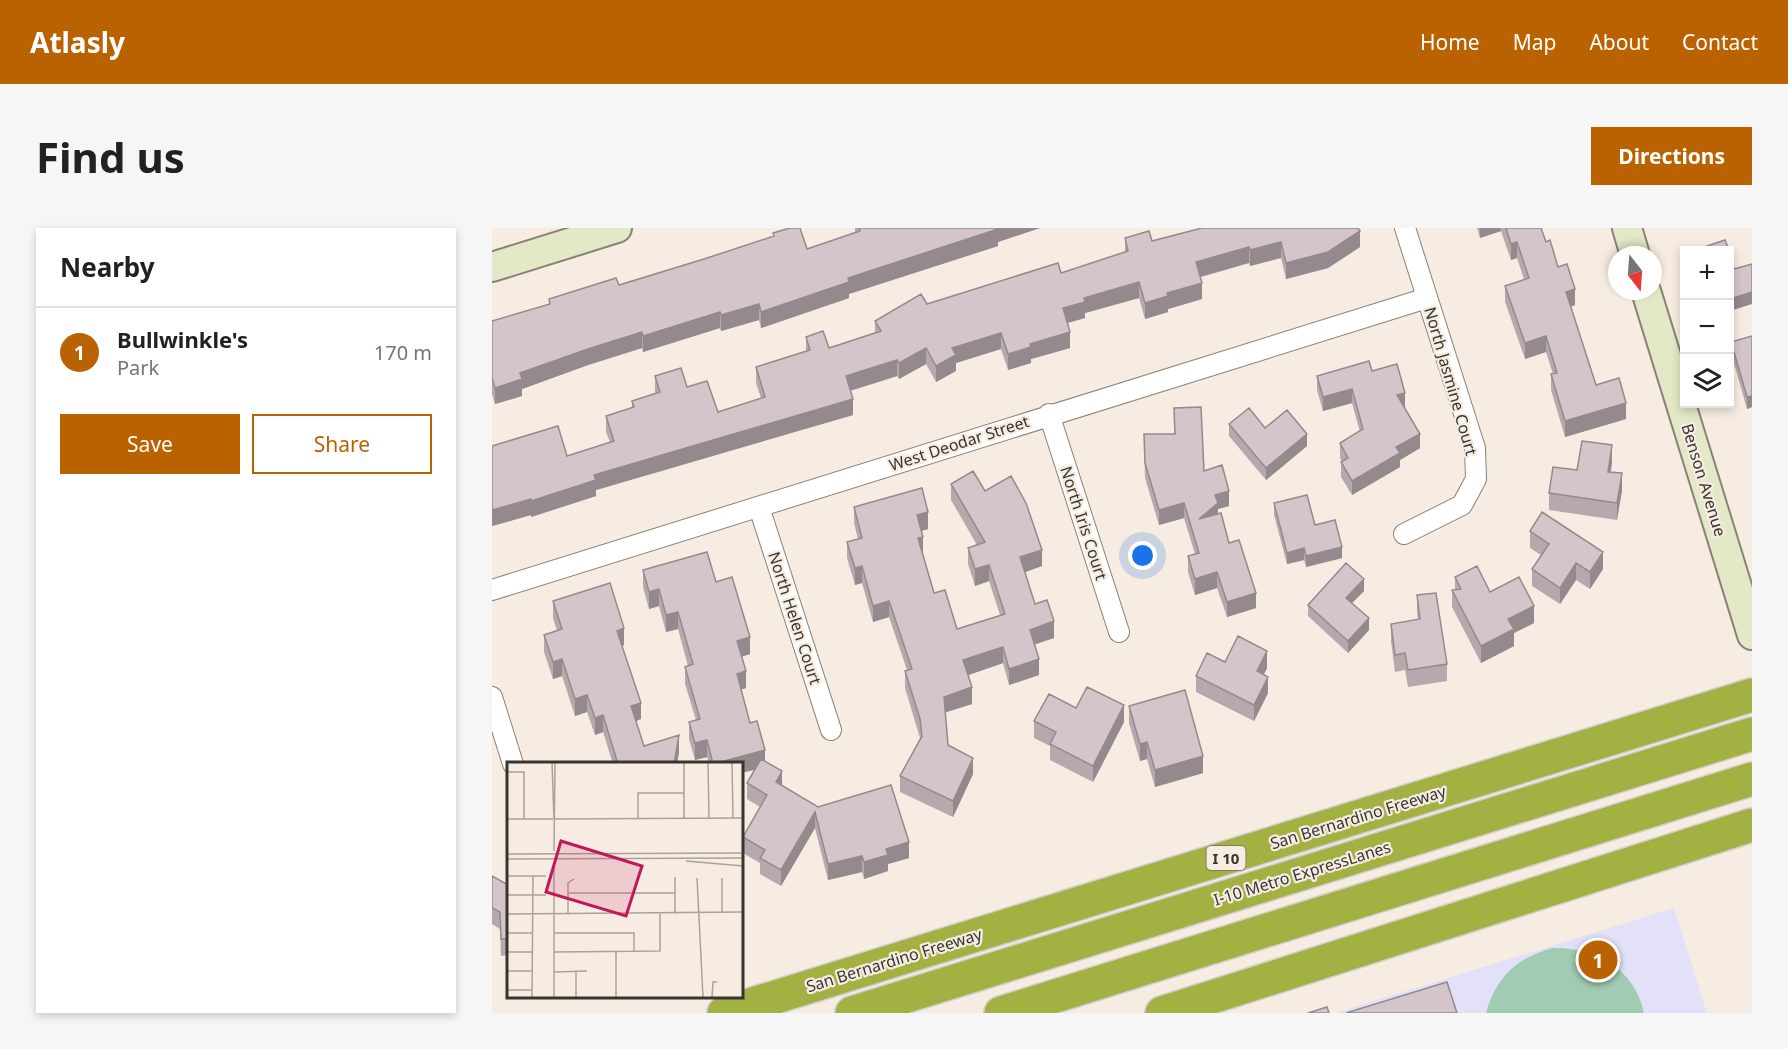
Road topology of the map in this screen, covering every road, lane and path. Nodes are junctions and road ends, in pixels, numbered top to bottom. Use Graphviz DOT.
graph roads {
  1 [pos="617,228"];
  2 [pos="1405,228"];
  3 [pos="1627,228"];
  4 [pos="1632,246"];
  5 [pos="492,267"];
  6 [pos="1427,298"];
  7 [pos="1649,300"];
  8 [pos="1049,414"];
  9 [pos="759,507"];
  10 [pos="1404,534"];
  11 [pos="492,590"];
  12 [pos="1119,632"];
  13 [pos="1752,634"];
  14 [pos="492,698"];
  15 [pos="1740,699"];
  16 [pos="831,730"];
  17 [pos="1745,736"];
  18 [pos="512,762"];
  19 [pos="1752,779"];
  20 [pos="1752,825"];
  21 [pos="724,1013"];
  22 [pos="852,1013"];
  23 [pos="1001,1013"];
  24 [pos="1162,1013"];
  1 -- 5 [label="main road"];
  2 -- 6 [label="street, North Jasmine Court"];
  3 -- 4 [label="main road"];
  6 -- 8 [label="street, West Deodar Street"];
  6 -- 10 [label="street, North Jasmine Court"];
  7 -- 13 [label="main road, Benson Avenue"];
  8 -- 9 [label="street, West Deodar Street"];
  8 -- 12 [label="street, North Iris Court"];
  9 -- 11 [label="street, West Deodar Street"];
  9 -- 16 [label="street, North Helen Court"];
  14 -- 18 [label="street"];
  15 -- 21 [label="highway, San Bernardino Freeway / I 10"];
  17 -- 22 [label="highway, I-10 Metro ExpressLanes"];
  19 -- 23 [label="highway"];
  20 -- 24 [label="highway"];
}
